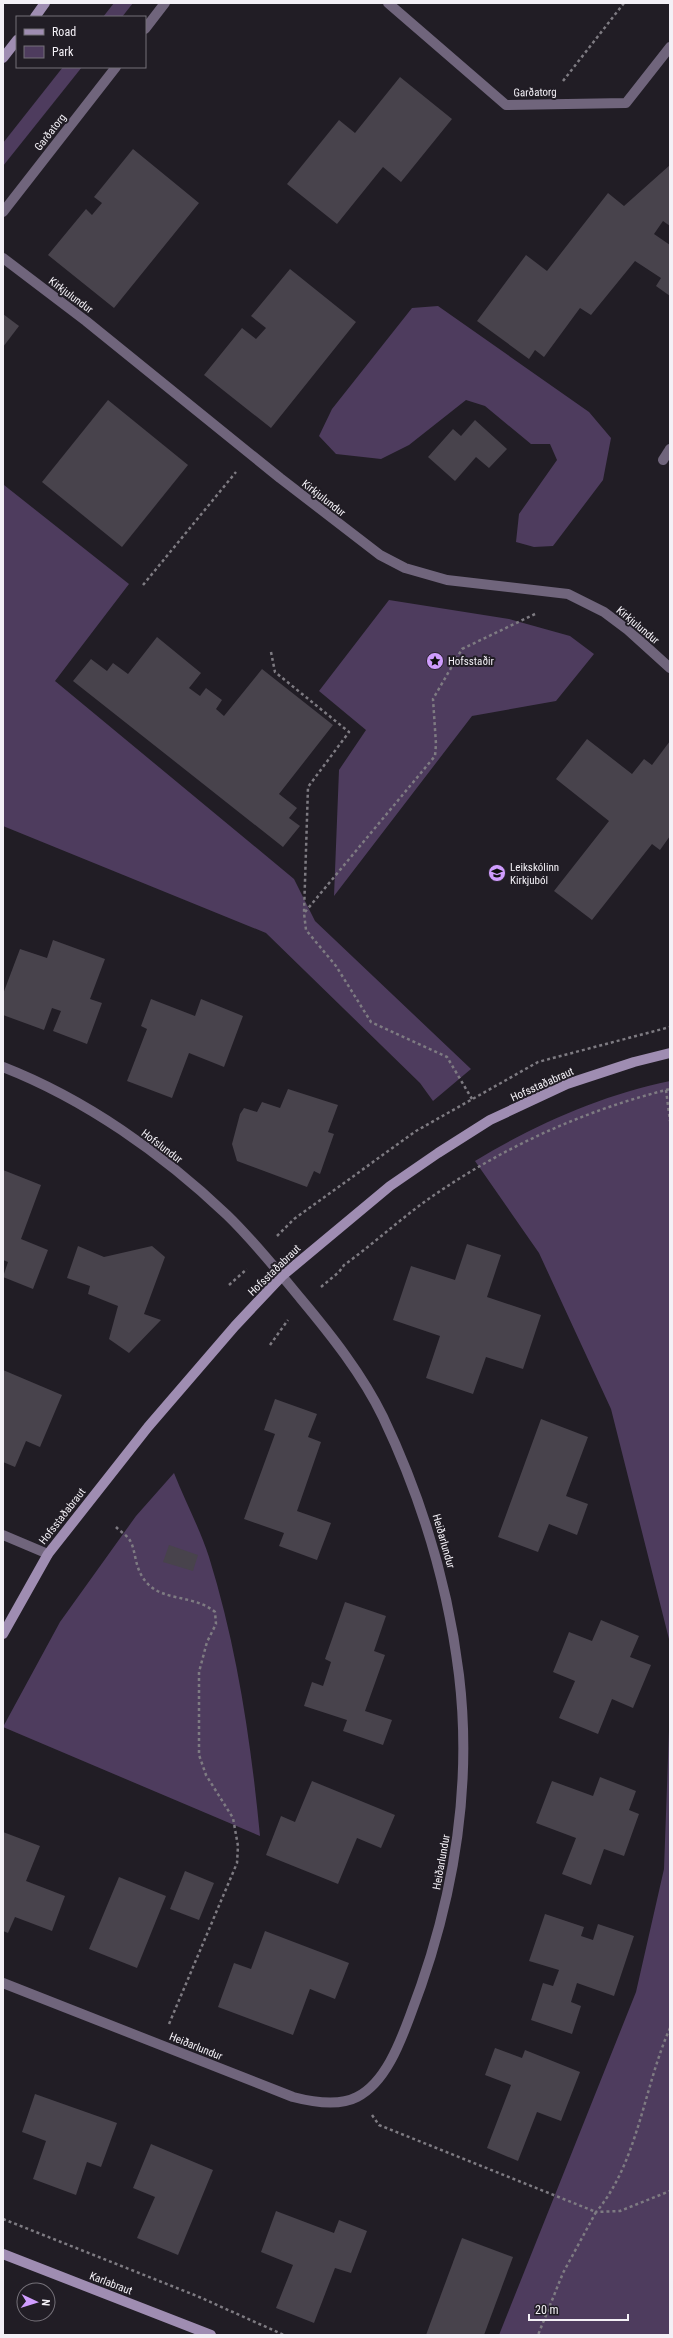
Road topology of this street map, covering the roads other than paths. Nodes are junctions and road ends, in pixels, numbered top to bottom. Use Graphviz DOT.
graph roads {
  1 [pos="46,3"];
  2 [pos="165,3"];
  3 [pos="388,3"];
  4 [pos="36,16"];
  5 [pos="146,28"];
  6 [pos="16,41"];
  7 [pos="670,47"];
  8 [pos="3,58"];
  9 [pos="115,68"];
  10 [pos="3,212"];
  11 [pos="3,258"];
  12 [pos="670,449"];
  13 [pos="663,460"];
  14 [pos="670,668"];
  15 [pos="670,1053"];
  16 [pos="3,1067"];
  17 [pos="282,1276"];
  18 [pos="3,1535"];
  19 [pos="48,1554"];
  20 [pos="3,1634"];
  21 [pos="3,1983"];
  22 [pos="3,2254"];
  23 [pos="211,2335"];
  1 -- 4 [label="street"];
  2 -- 5 [label="street"];
  3 -- 7 [label="street, Garðatorg"];
  6 -- 8 [label="street"];
  9 -- 10 [label="street, Garðatorg"];
  11 -- 14 [label="street, Kirkjulundur"];
  12 -- 13 [label="street"];
  15 -- 17 [label="street, Hofsstaðabraut"];
  16 -- 17 [label="street, Hofslundur"];
  17 -- 19 [label="street, Hofsstaðabraut"];
  17 -- 21 [label="street, Heiðarlundur"];
  18 -- 19 [label="street"];
  19 -- 20 [label="street, Hofsstaðabraut"];
  22 -- 23 [label="street, Karlabraut"];
}
